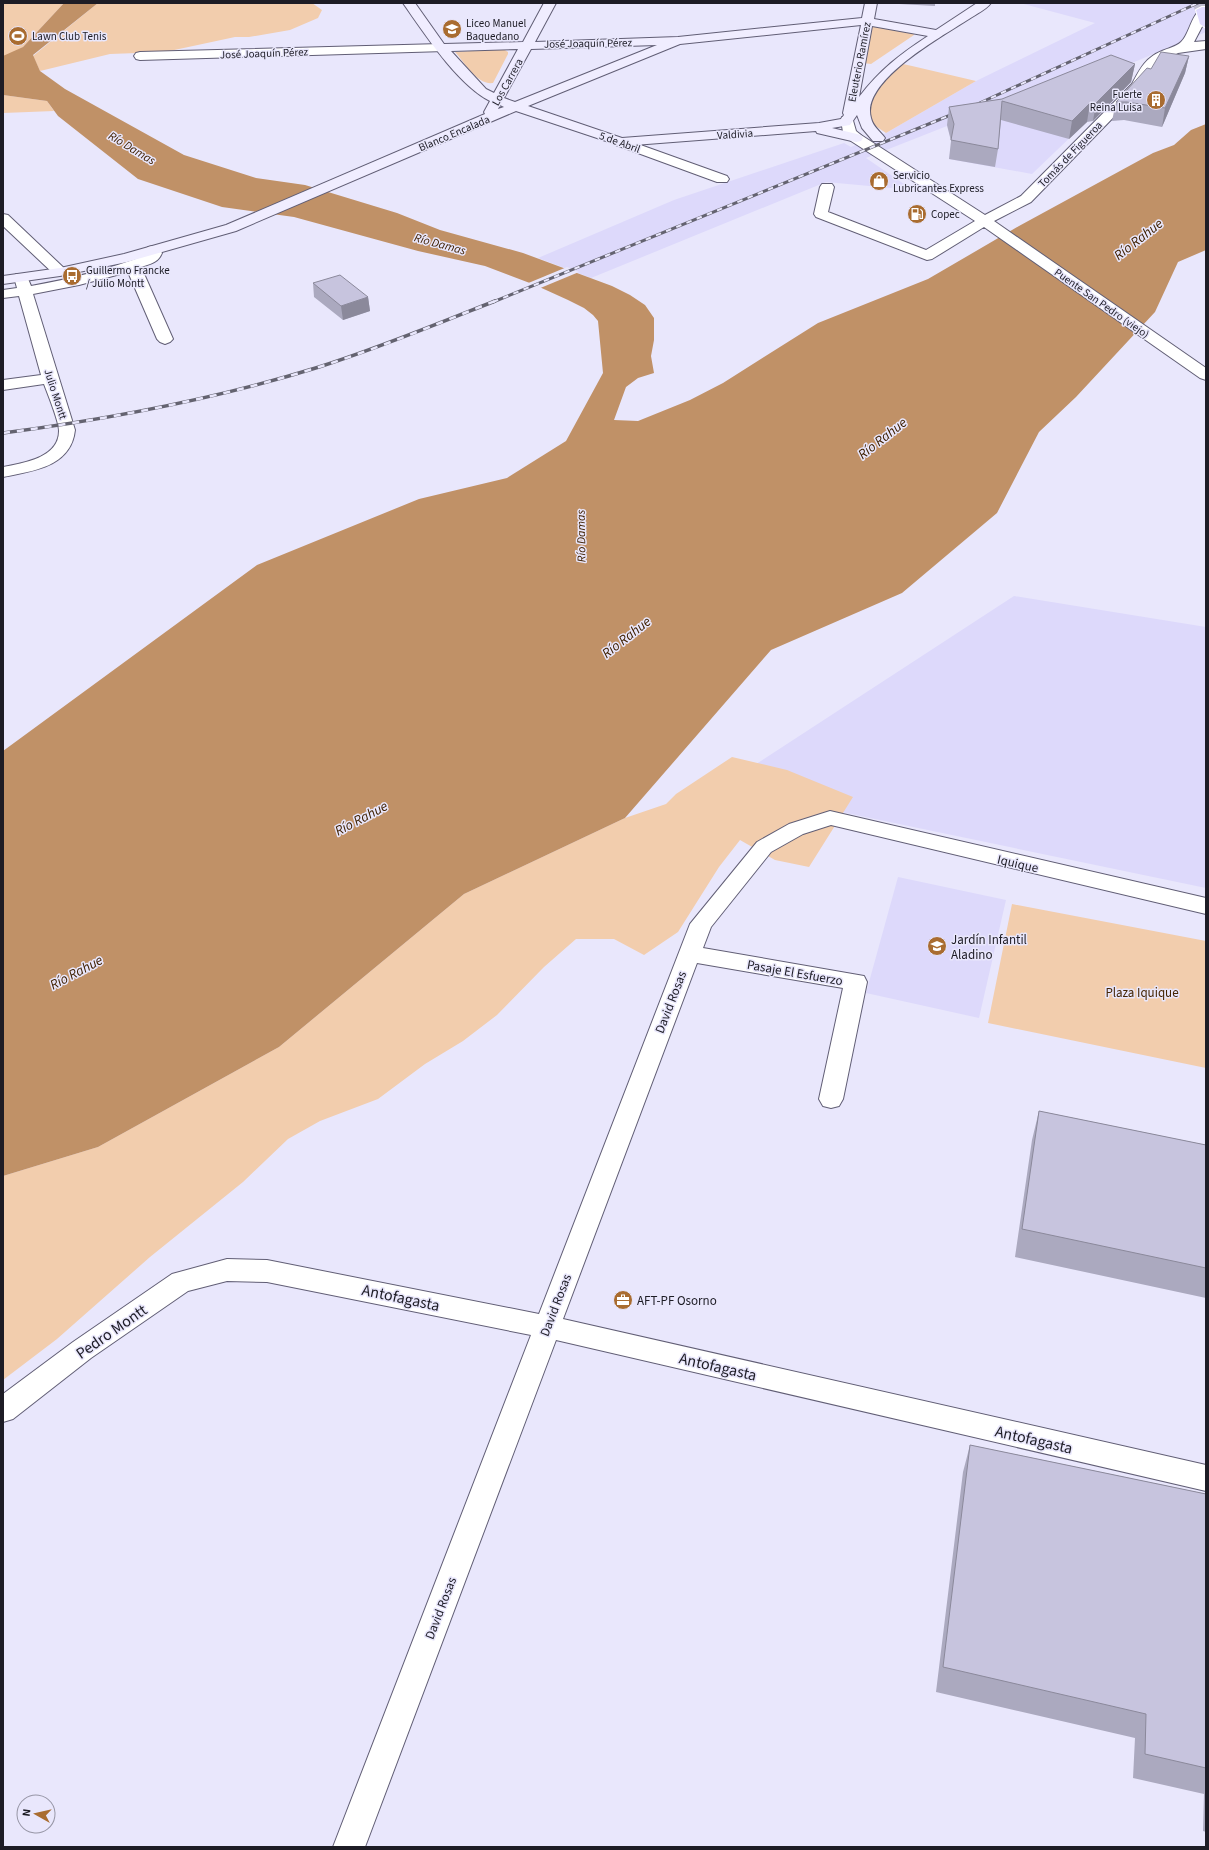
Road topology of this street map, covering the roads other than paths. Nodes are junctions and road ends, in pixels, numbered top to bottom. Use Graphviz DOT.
graph roads {
  1 [pos="409,3"];
  2 [pos="550,3"];
  3 [pos="871,3"];
  4 [pos="986,3"];
  5 [pos="1204,17"];
  6 [pos="867,21"];
  7 [pos="938,34"];
  8 [pos="678,41"];
  9 [pos="1206,44"];
  10 [pos="527,45"];
  11 [pos="1182,47"];
  12 [pos="441,48"];
  13 [pos="140,56"];
  14 [pos="861,57"];
  15 [pos="870,91"];
  16 [pos="497,100"];
  17 [pos="517,106"];
  18 [pos="487,118"];
  19 [pos="847,120"];
  20 [pos="828,126"];
  21 [pos="797,129"];
  22 [pos="856,138"];
  23 [pos="878,138"];
  24 [pos="621,142"];
  25 [pos="898,164"];
  26 [pos="722,179"];
  27 [pos="827,187"];
  28 [pos="3,218"];
  29 [pos="984,221"];
  30 [pos="998,230"];
  31 [pos="153,250"];
  32 [pos="134,266"];
  33 [pos="60,272"];
  34 [pos="3,280"];
  35 [pos="22,284"];
  36 [pos="3,294"];
  37 [pos="164,339"];
  38 [pos="1206,375"];
  39 [pos="50,378"];
  40 [pos="3,384"];
  41 [pos="3,472"];
  42 [pos="830,818"];
  43 [pos="1206,906"];
  44 [pos="689,954"];
  45 [pos="831,1099"];
  46 [pos="227,1270"];
  47 [pos="547,1327"];
  48 [pos="3,1410"];
  49 [pos="1206,1478"];
  50 [pos="349,1847"];
  1 -- 12 [label="street, 5 de Abril"];
  2 -- 10 [label="street, Los Carrera"];
  3 -- 6 [label="street, Eleuterio Ramírez"];
  4 -- 7 [label="street"];
  5 -- 11 [label="street, Tomás de Figueroa"];
  6 -- 7 [label="street, José Joaquín Pérez"];
  6 -- 8 [label="street, José Joaquín Pérez"];
  6 -- 14 [label="street, Eleuterio Ramírez"];
  7 -- 15 [label="street"];
  8 -- 10 [label="street, José Joaquín Pérez"];
  8 -- 17 [label="street, Blanco Encalada"];
  9 -- 11 [label="street, Tomás de Figueroa"];
  10 -- 12 [label="street, José Joaquín Pérez"];
  10 -- 16 [label="street, Los Carrera"];
  11 -- 29 [label="street, Tomás de Figueroa"];
  12 -- 13 [label="street, José Joaquín Pérez"];
  12 -- 16 [label="street, 5 de Abril"];
  14 -- 19 [label="street, Eleuterio Ramírez"];
  14 -- 20 [label="street"];
  15 -- 19 [label="street"];
  15 -- 23 [label="street"];
  16 -- 17 [label="street, 5 de Abril"];
  16 -- 18 [label="street, Los Carrera"];
  17 -- 18 [label="street, Blanco Encalada"];
  17 -- 24 [label="street, 5 de Abril"];
  18 -- 31 [label="street, Blanco Encalada"];
  19 -- 20 [label="street, Valdivia"];
  19 -- 22 [label="street, Eleuterio Ramírez"];
  19 -- 23 [label="street, Eleuterio Ramírez"];
  20 -- 21 [label="street, Valdivia"];
  21 -- 22 [label="street"];
  21 -- 24 [label="street, Valdivia"];
  22 -- 25 [label="street, Eleuterio Ramírez"];
  23 -- 25 [label="street, Eleuterio Ramírez"];
  24 -- 26 [label="street, 5 de Abril"];
  25 -- 29 [label="street, Eleuterio Ramírez"];
  27 -- 29 [label="street, Tomás de Figueroa"];
  28 -- 33 [label="street"];
  29 -- 30 [label="street, Eleuterio Ramírez"];
  30 -- 38 [label="street, Puente San Pedro (viejo)"];
  31 -- 32 [label="street"];
  31 -- 33 [label="street, Blanco Encalada"];
  32 -- 35 [label="street"];
  32 -- 37 [label="street"];
  33 -- 35 [label="street, Blanco Encalada"];
  34 -- 35 [label="street, Blanco Encalada"];
  35 -- 36 [label="street"];
  35 -- 39 [label="street, Julio Montt"];
  39 -- 40 [label="street"];
  39 -- 41 [label="street, Julio Montt"];
  42 -- 43 [label="street, Iquique"];
  42 -- 44 [label="street, David Rosas"];
  44 -- 45 [label="street, Pasaje El Esfuerzo"];
  44 -- 47 [label="street, David Rosas"];
  46 -- 47 [label="street, Antofagasta"];
  46 -- 48 [label="street, Pedro Montt"];
  47 -- 49 [label="street, Antofagasta"];
  47 -- 50 [label="street, David Rosas"];
}
